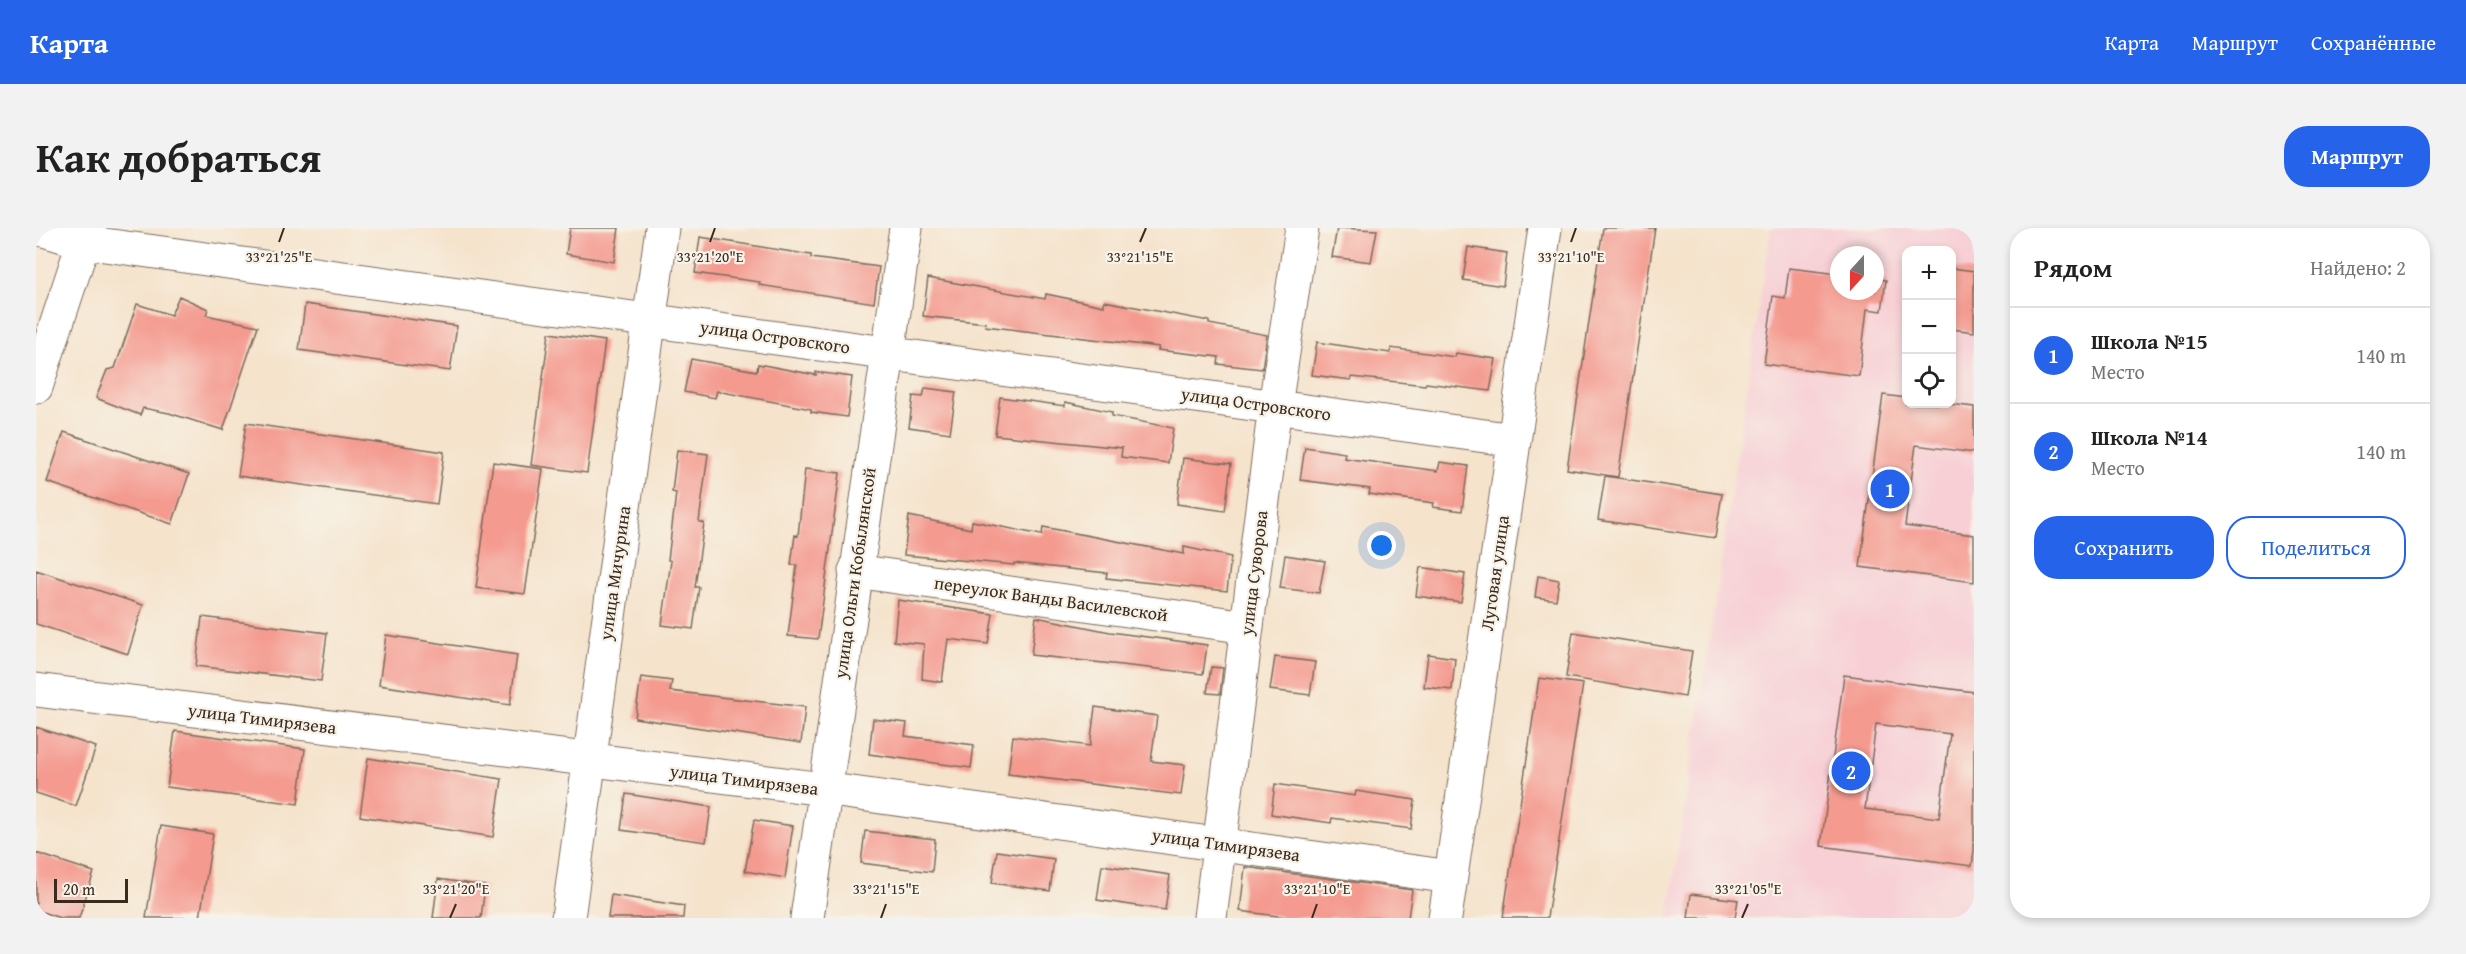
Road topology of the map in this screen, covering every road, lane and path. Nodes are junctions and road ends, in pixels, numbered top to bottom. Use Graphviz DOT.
graph roads {
  1 [pos="37,228"];
  2 [pos="662,228"];
  3 [pos="906,228"];
  4 [pos="1302,228"];
  5 [pos="1545,228"];
  6 [pos="86,235"];
  7 [pos="650,320"];
  8 [pos="886,352"];
  9 [pos="36,387"];
  10 [pos="1275,406"];
  11 [pos="1514,440"];
  12 [pos="855,571"];
  13 [pos="1247,627"];
  14 [pos="36,690"];
  15 [pos="589,761"];
  16 [pos="824,789"];
  17 [pos="1219,844"];
  18 [pos="1451,877"];
  19 [pos="568,918"];
  20 [pos="807,918"];
  21 [pos="1210,918"];
  22 [pos="1445,918"];
  1 -- 6 [label="street, улица Островского"];
  2 -- 7 [label="street, улица Мичурина"];
  3 -- 8 [label="street, улица Ольги Кобылянской"];
  4 -- 10 [label="street, улица Суворова"];
  5 -- 11 [label="street, Луговая улица"];
  6 -- 7 [label="street, улица Островского"];
  6 -- 9 [label="street"];
  7 -- 8 [label="street, улица Островского"];
  7 -- 15 [label="street, улица Мичурина"];
  8 -- 10 [label="street, улица Островского"];
  8 -- 12 [label="street, улица Ольги Кобылянской"];
  10 -- 11 [label="street, улица Островского"];
  10 -- 13 [label="street, улица Суворова"];
  11 -- 18 [label="street, Луговая улица"];
  12 -- 13 [label="street, переулок Ванды Василевской"];
  12 -- 16 [label="street, улица Ольги Кобылянской"];
  13 -- 17 [label="street, улица Суворова"];
  14 -- 15 [label="street, улица Тимирязева"];
  15 -- 16 [label="street, улица Тимирязева"];
  15 -- 19 [label="street, улица Мичурина"];
  16 -- 17 [label="street, улица Тимирязева"];
  16 -- 20 [label="street, улица Ольги Кобылянской"];
  17 -- 18 [label="street, улица Тимирязева"];
  17 -- 21 [label="street, улица Суворова"];
  18 -- 22 [label="street, Луговая улица"];
}
